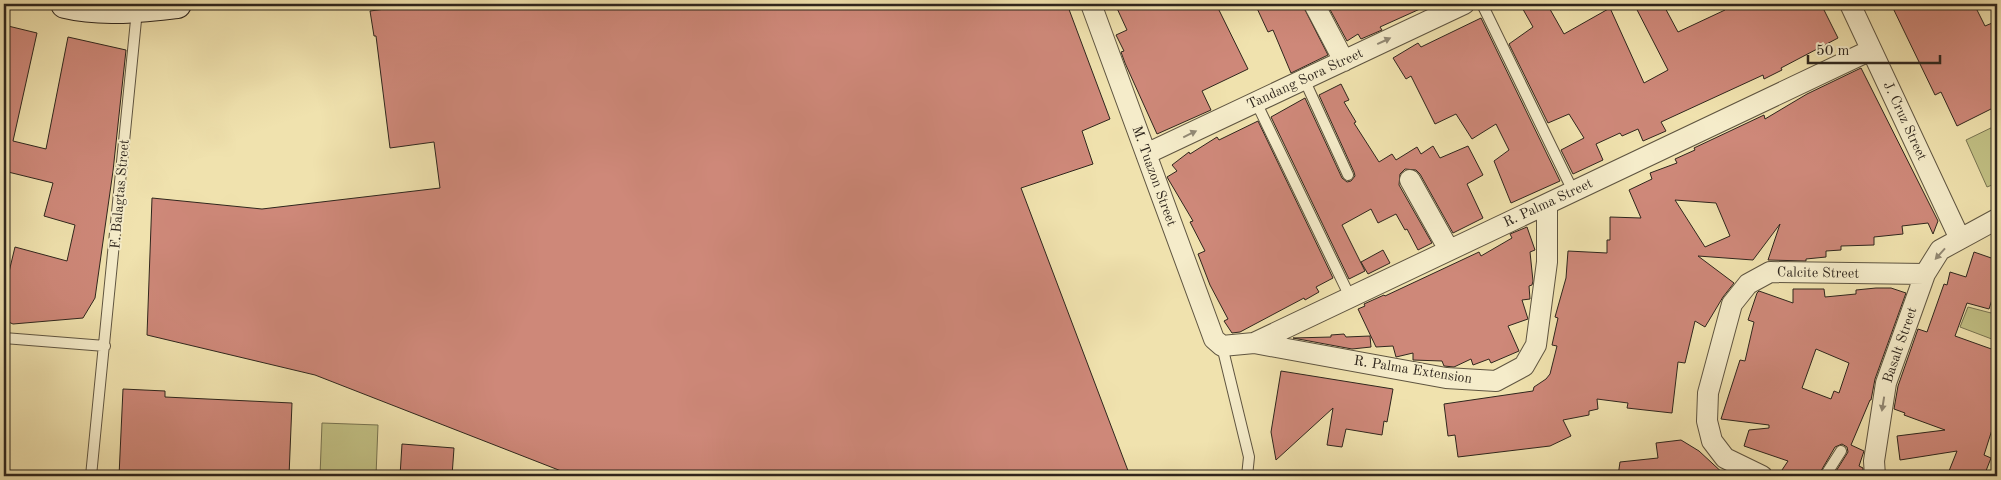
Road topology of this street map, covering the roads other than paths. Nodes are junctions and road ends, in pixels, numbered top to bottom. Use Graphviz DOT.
graph roads {
  1 [pos="65,4"];
  2 [pos="177,4"];
  3 [pos="1091,4"];
  4 [pos="1314,4"];
  5 [pos="1464,4"];
  6 [pos="1482,4"];
  7 [pos="1850,4"];
  8 [pos="138,6"];
  9 [pos="1871,50"];
  10 [pos="1344,60"];
  11 [pos="1304,79"];
  12 [pos="1256,102"];
  13 [pos="1146,154"];
  14 [pos="1348,175"];
  15 [pos="1410,180"];
  16 [pos="1572,191"];
  17 [pos="1546,204"];
  18 [pos="1997,219"];
  19 [pos="1960,239"];
  20 [pos="1449,250"];
  21 [pos="1925,274"];
  22 [pos="1350,298"];
  23 [pos="4,338"];
  24 [pos="1254,343"];
  25 [pos="105,346"];
  26 [pos="1222,346"];
  27 [pos="1840,451"];
  28 [pos="91,476"];
  29 [pos="1247,476"];
  30 [pos="1762,476"];
  31 [pos="1825,476"];
  32 [pos="1875,476"];
  1 -- 8 [label="main road"];
  2 -- 8 [label="main road"];
  3 -- 13 [label="street, M. Tuazon Street"];
  4 -- 10 [label="street"];
  10 -- 5 [label="street, Tandang Sora Street, one-way"];
  6 -- 16 [label="lane"];
  7 -- 9 [label="street, J. Cruz Street"];
  8 -- 25 [label="lane, F. Balagtas Street"];
  9 -- 16 [label="street, R. Palma Street"];
  9 -- 19 [label="street, J. Cruz Street"];
  10 -- 11 [label="street, Tandang Sora Street"];
  11 -- 12 [label="street, Tandang Sora Street"];
  11 -- 14 [label="lane"];
  13 -- 12 [label="street, Tandang Sora Street, one-way"];
  12 -- 22 [label="lane"];
  13 -- 26 [label="street, M. Tuazon Street"];
  15 -- 20 [label="street"];
  16 -- 17 [label="street, R. Palma Street"];
  17 -- 20 [label="street, R. Palma Street"];
  17 -- 24 [label="street, R. Palma Extension"];
  18 -- 19 [label="street"];
  19 -- 21 [label="street, one-way"];
  20 -- 22 [label="street, R. Palma Street"];
  21 -- 30 [label="street, Calcite Street"];
  21 -- 32 [label="street, Basalt Street, one-way"];
  22 -- 24 [label="street, R. Palma Street"];
  23 -- 25 [label="lane"];
  24 -- 26 [label="street, R. Palma Street"];
  25 -- 28 [label="lane, F. Balagtas Street"];
  26 -- 29 [label="lane"];
  27 -- 31 [label="lane"];
}
